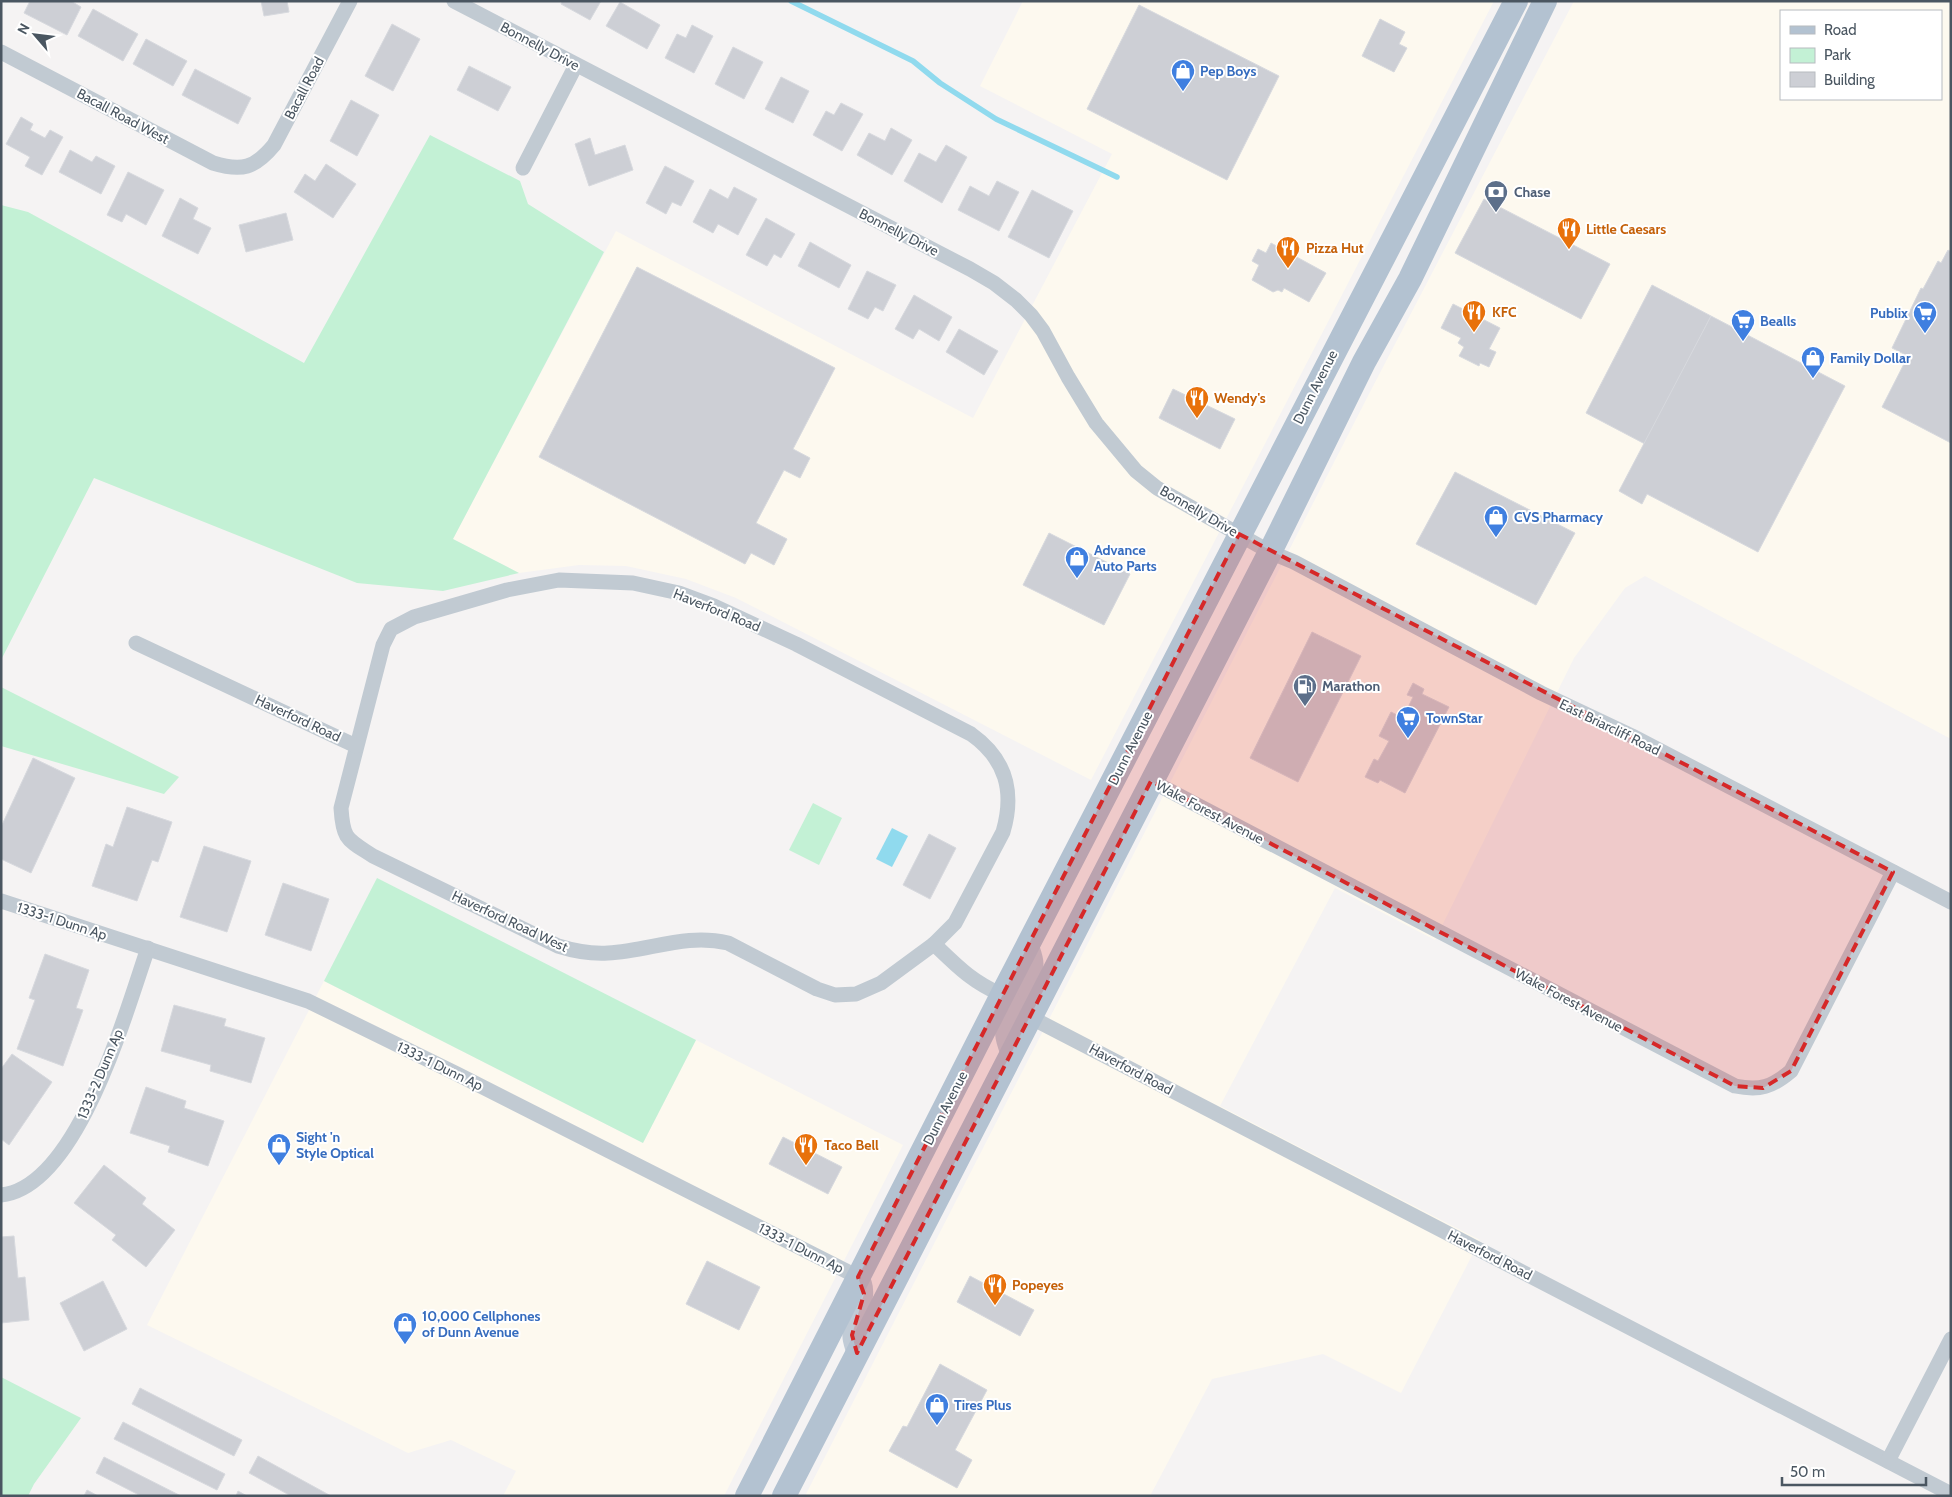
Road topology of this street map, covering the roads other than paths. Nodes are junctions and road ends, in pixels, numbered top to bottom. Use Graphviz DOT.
graph roads {
  1 [pos="350,1"];
  2 [pos="454,1"];
  3 [pos="1516,1"];
  4 [pos="1545,1"];
  5 [pos="1,52"];
  6 [pos="576,65"];
  7 [pos="248,167"];
  8 [pos="523,168"];
  9 [pos="1239,534"];
  10 [pos="1270,552"];
  11 [pos="136,643"];
  12 [pos="356,746"];
  13 [pos="1151,781"];
  14 [pos="1893,872"];
  15 [pos="1,901"];
  16 [pos="1951,902"];
  17 [pos="934,944"];
  18 [pos="1028,945"];
  19 [pos="148,948"];
  20 [pos="1002,995"];
  21 [pos="1030,1017"];
  22 [pos="1011,1053"];
  23 [pos="1,1195"];
  24 [pos="858,1277"];
  25 [pos="1951,1339"];
  26 [pos="857,1353"];
  27 [pos="1888,1461"];
  28 [pos="1951,1494"];
  29 [pos="748,1496"];
  30 [pos="784,1496"];
  1 -- 7 [label="street, Bacall Road"];
  2 -- 6 [label="street, Bonnelly Drive"];
  3 -- 9 [label="main road, Dunn Avenue"];
  4 -- 10 [label="main road"];
  5 -- 7 [label="street, Bacall Road West"];
  6 -- 8 [label="street"];
  6 -- 9 [label="street, Bonnelly Drive"];
  9 -- 10 [label="street, Bonnelly Drive"];
  9 -- 18 [label="main road, Dunn Avenue"];
  10 -- 13 [label="main road"];
  10 -- 14 [label="street, East Briarcliff Road"];
  11 -- 12 [label="street, Haverford Road"];
  12 -- 17 [label="street, Haverford Road West"];
  12 -- 17 [label="street, Haverford Road"];
  13 -- 14 [label="street, Wake Forest Avenue"];
  13 -- 21 [label="main road"];
  14 -- 16 [label="street, East Briarcliff Road"];
  15 -- 19 [label="street, 1333-1 Dunn Ap"];
  17 -- 20 [label="street"];
  18 -- 20 [label="main road, Dunn Avenue"];
  18 -- 21 [label="main road"];
  19 -- 23 [label="street, 1333-2 Dunn Ap"];
  19 -- 24 [label="street, 1333-1 Dunn Ap"];
  20 -- 22 [label="main road"];
  20 -- 24 [label="main road, Dunn Avenue"];
  21 -- 22 [label="main road"];
  21 -- 27 [label="street, Haverford Road"];
  22 -- 26 [label="main road"];
  24 -- 26 [label="main road"];
  24 -- 29 [label="main road, Dunn Avenue"];
  25 -- 27 [label="street"];
  26 -- 30 [label="main road"];
  27 -- 28 [label="street, Haverford Road"];
}
